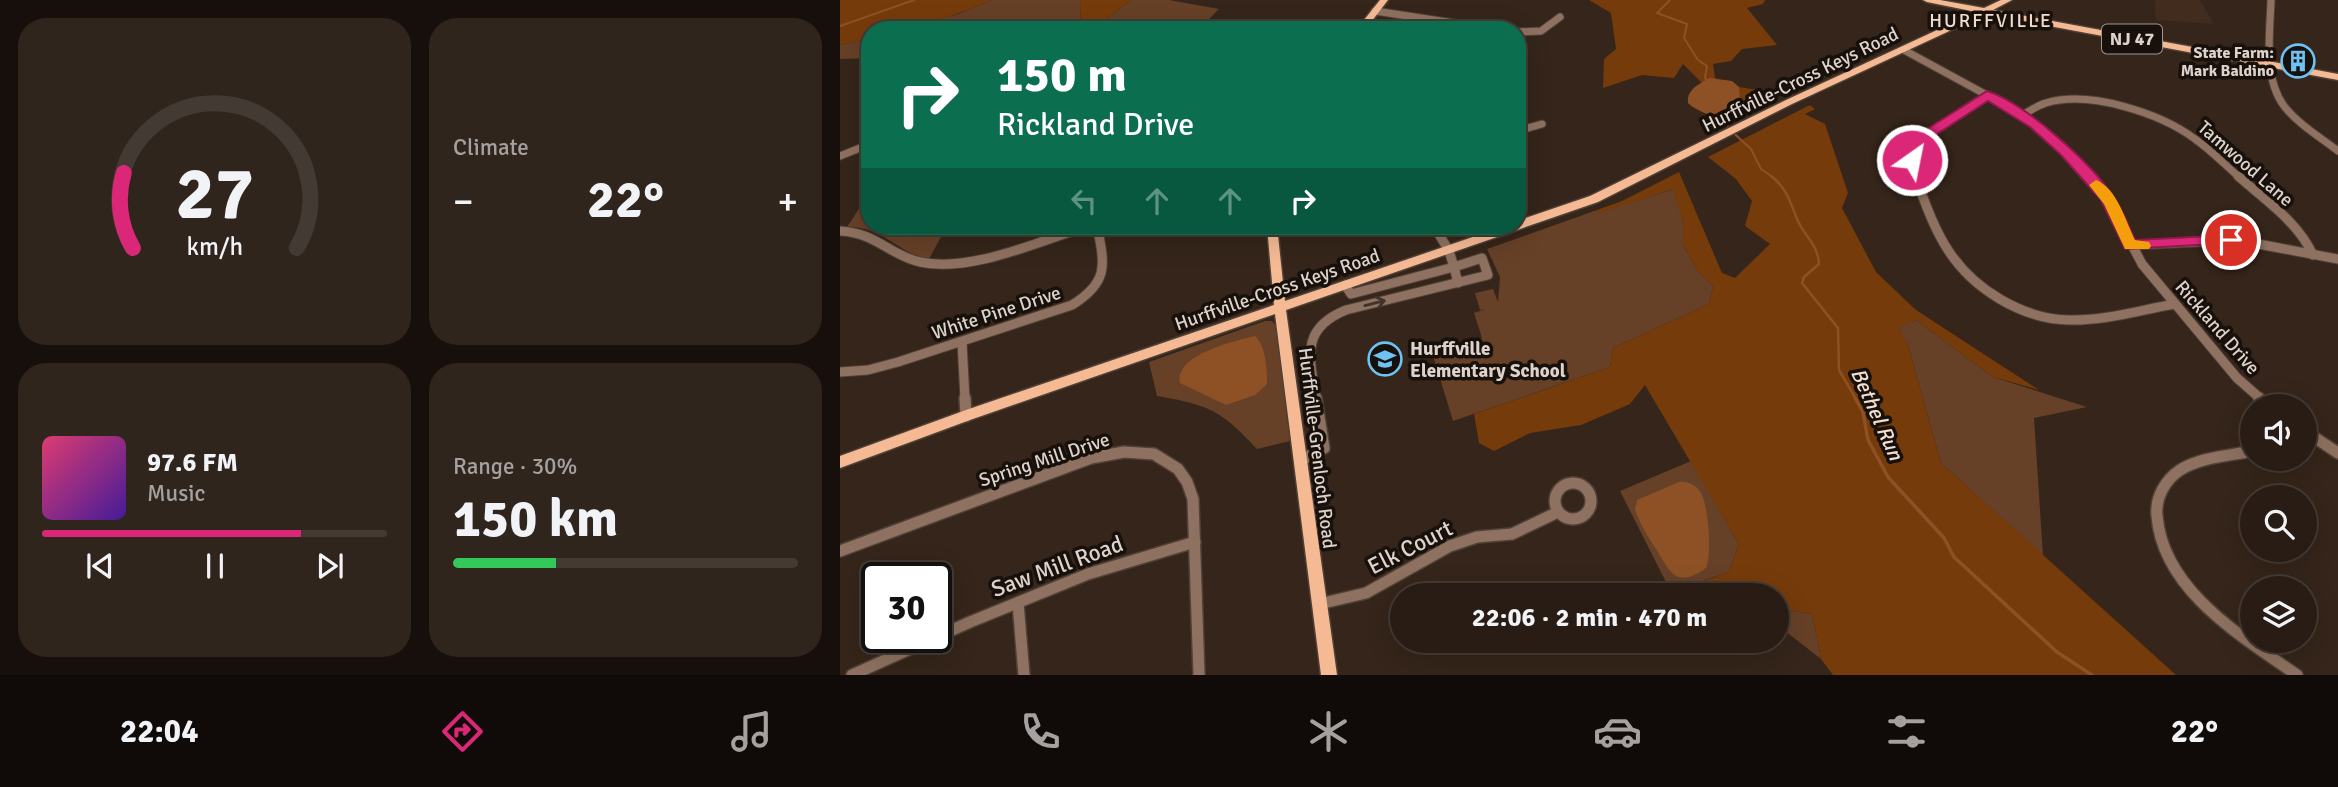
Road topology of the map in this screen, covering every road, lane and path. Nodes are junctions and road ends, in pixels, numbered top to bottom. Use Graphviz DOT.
graph roads {
  1 [pos="1384,0"];
  2 [pos="1927,0"];
  3 [pos="2008,0"];
  4 [pos="2271,0"];
  5 [pos="1375,11"];
  6 [pos="1985,11"];
  7 [pos="1560,17"];
  8 [pos="1367,21"];
  9 [pos="1441,21"];
  10 [pos="1526,32"];
  11 [pos="1908,48"];
  12 [pos="2273,65"];
  13 [pos="2338,77"];
  14 [pos="1987,95"];
  15 [pos="2022,115"];
  16 [pos="1542,124"];
  17 [pos="1526,128"];
  18 [pos="861,148"];
  19 [pos="2338,151"];
  20 [pos="840,156"];
  21 [pos="1526,223"];
  22 [pos="840,231"];
  23 [pos="861,234"];
  24 [pos="870,235"];
  25 [pos="1058,235"];
  26 [pos="1098,235"];
  27 [pos="1273,235"];
  28 [pos="1439,235"];
  29 [pos="1492,235"];
  30 [pos="2131,245"];
  31 [pos="1448,251"];
  32 [pos="2313,255"];
  33 [pos="2338,259"];
  34 [pos="1454,267"];
  35 [pos="1458,282"];
  36 [pos="1348,289"];
  37 [pos="2175,304"];
  38 [pos="1280,307"];
  39 [pos="1346,310"];
  40 [pos="962,342"];
  41 [pos="840,372"];
  42 [pos="2255,394"];
  43 [pos="966,416"];
  44 [pos="2317,439"];
  45 [pos="2240,453"];
  46 [pos="2338,453"];
  47 [pos="1300,461"];
  48 [pos="840,462"];
  49 [pos="1558,512"];
  50 [pos="1195,542"];
  51 [pos="840,551"];
  52 [pos="1018,603"];
  53 [pos="1319,604"];
  54 [pos="852,675"];
  55 [pos="1024,675"];
  56 [pos="1199,675"];
  57 [pos="1329,675"];
  58 [pos="2297,675"];
  1 -- 5 [label="main road"];
  2 -- 6 [label="main road, NJ 47"];
  3 -- 6 [label="main road"];
  4 -- 12 [label="street"];
  5 -- 8 [label="main road"];
  5 -- 9 [label="street"];
  6 -- 11 [label="main road, Hurffville-Cross Keys Road"];
  6 -- 12 [label="main road, NJ 47"];
  7 -- 10 [label="street"];
  11 -- 14 [label="street, Rickland Drive"];
  11 -- 21 [label="main road, Hurffville-Cross Keys Road"];
  12 -- 13 [label="main road, NJ 47"];
  12 -- 19 [label="street"];
  14 -- 15 [label="street, Rickland Drive"];
  14 -- 37 [label="street"];
  15 -- 30 [label="street, Rickland Drive"];
  15 -- 32 [label="street, Tamwood Lane"];
  16 -- 17 [label="street"];
  18 -- 20 [label="street"];
  22 -- 23 [label="street"];
  24 -- 25 [label="street"];
  26 -- 40 [label="street, White Pine Drive"];
  27 -- 38 [label="main road, Hurffville-Grenloch Road"];
  28 -- 31 [label="street"];
  29 -- 31 [label="main road, Hurffville-Cross Keys Road"];
  30 -- 32 [label="street"];
  30 -- 37 [label="street, Rickland Drive"];
  31 -- 34 [label="street"];
  31 -- 36 [label="main road, Hurffville-Cross Keys Road"];
  32 -- 33 [label="street"];
  34 -- 35 [label="street"];
  34 -- 35 [label="street"];
  34 -- 36 [label="street"];
  39 -- 35 [label="street, one-way"];
  36 -- 38 [label="main road, Hurffville-Cross Keys Road"];
  36 -- 39 [label="street"];
  37 -- 42 [label="street, Rickland Drive"];
  38 -- 43 [label="main road, Hurffville-Cross Keys Road"];
  38 -- 47 [label="main road, Hurffville-Grenloch Road"];
  39 -- 47 [label="street"];
  40 -- 41 [label="street, White Pine Drive"];
  40 -- 43 [label="street"];
  43 -- 48 [label="main road, Hurffville-Cross Keys Road"];
  44 -- 46 [label="street"];
  45 -- 58 [label="street"];
  47 -- 53 [label="main road, Hurffville-Grenloch Road"];
  49 -- 53 [label="street, Elk Court"];
  50 -- 51 [label="street, Spring Mill Drive"];
  50 -- 52 [label="street, Saw Mill Road"];
  50 -- 56 [label="street, Spring Mill Drive"];
  52 -- 54 [label="street, Saw Mill Road"];
  52 -- 55 [label="street"];
  53 -- 57 [label="main road, Hurffville-Grenloch Road"];
}
